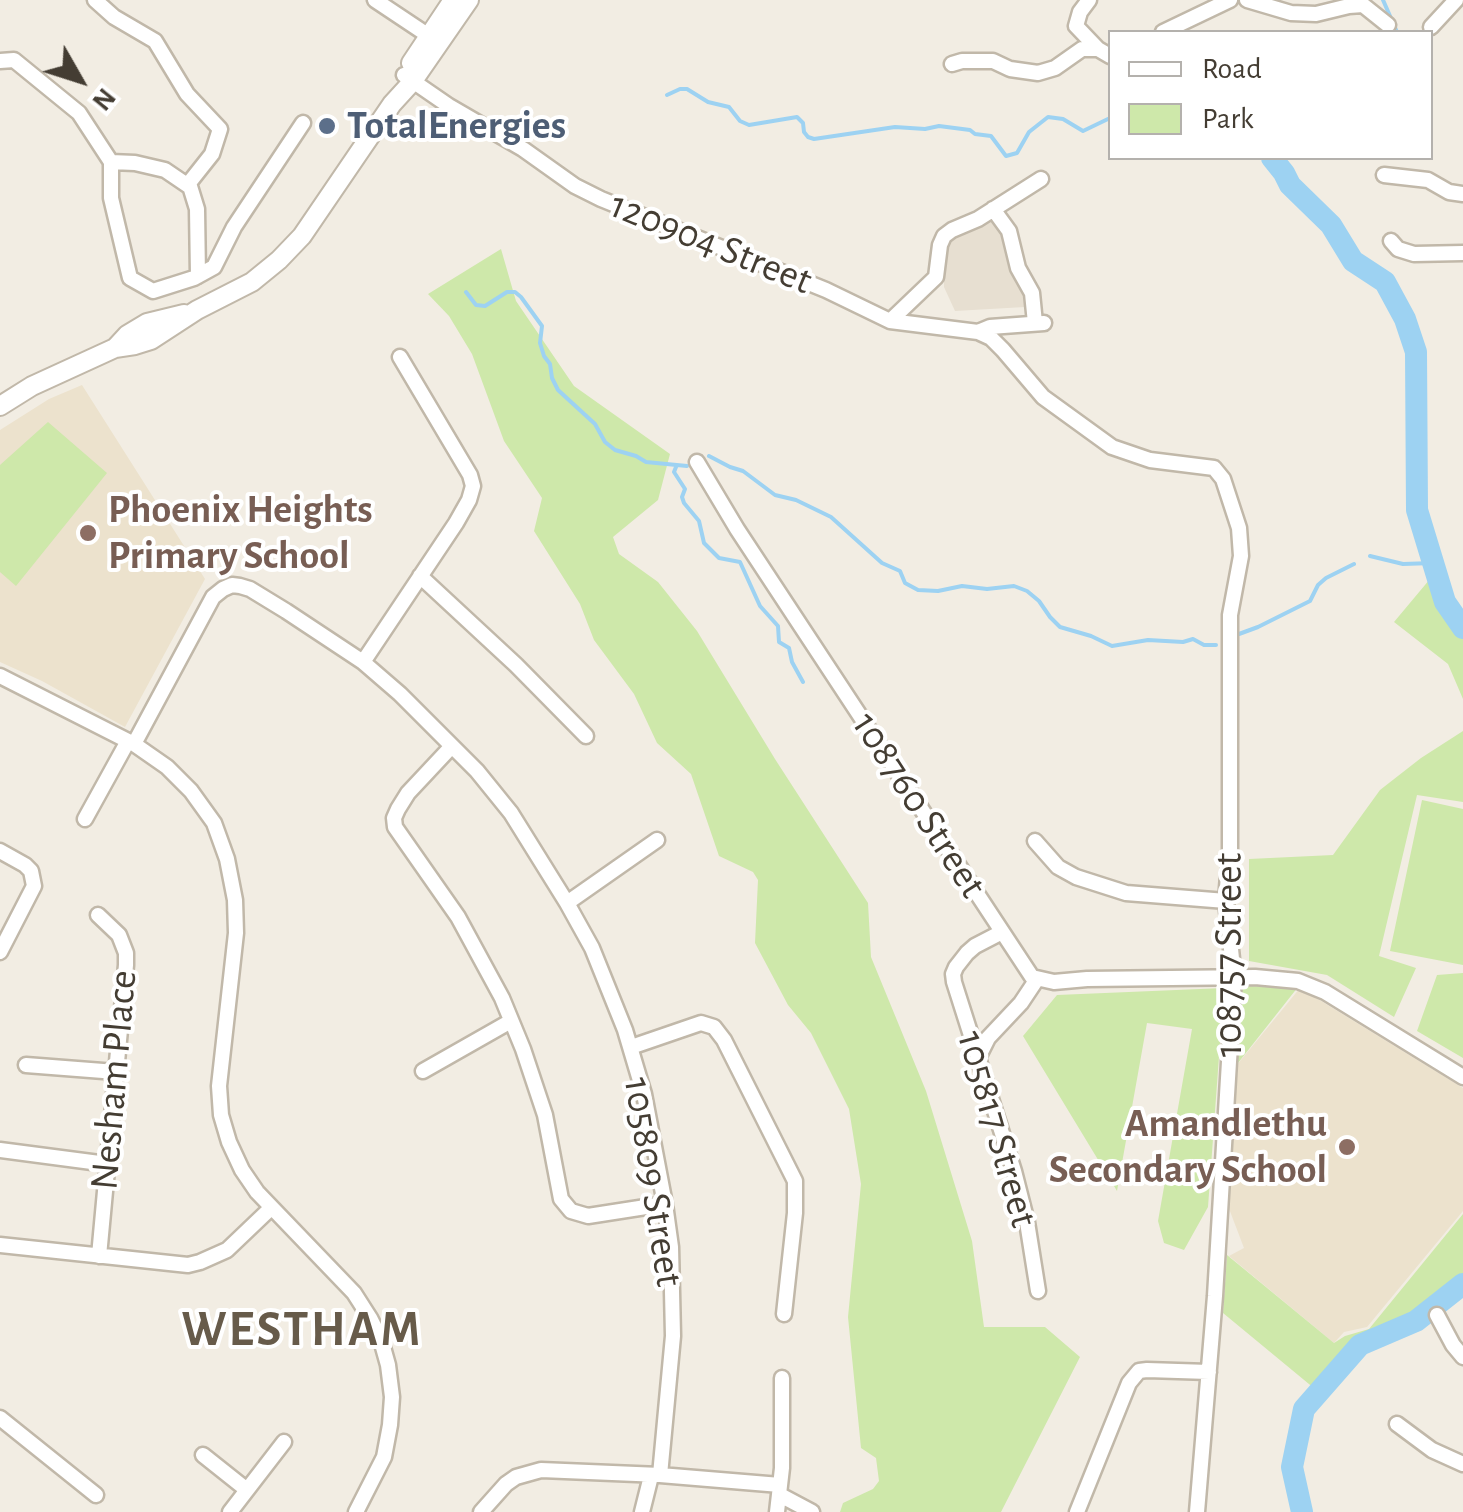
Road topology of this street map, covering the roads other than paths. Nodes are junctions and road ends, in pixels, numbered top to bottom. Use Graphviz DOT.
graph roads {
  1 [pos="95,0"];
  2 [pos="374,0"];
  3 [pos="453,0"];
  4 [pos="469,0"];
  5 [pos="1089,0"];
  6 [pos="1230,0"];
  7 [pos="1247,0"];
  8 [pos="1456,0"];
  9 [pos="1388,25"];
  10 [pos="1430,27"];
  11 [pos="1167,30"];
  12 [pos="429,36"];
  13 [pos="1104,52"];
  14 [pos="0,60"];
  15 [pos="952,64"];
  16 [pos="408,78"];
  17 [pos="304,123"];
  18 [pos="111,162"];
  19 [pos="1384,175"];
  20 [pos="1041,179"];
  21 [pos="190,187"];
  22 [pos="1463,194"];
  23 [pos="993,209"];
  24 [pos="1391,240"];
  25 [pos="1463,253"];
  26 [pos="198,276"];
  27 [pos="890,321"];
  28 [pos="978,332"];
  29 [pos="400,357"];
  30 [pos="0,406"];
  31 [pos="697,462"];
  32 [pos="420,576"];
  33 [pos="363,662"];
  34 [pos="0,676"];
  35 [pos="586,736"];
  36 [pos="131,742"];
  37 [pos="452,746"];
  38 [pos="85,819"];
  39 [pos="656,840"];
  40 [pos="1035,841"];
  41 [pos="0,850"];
  42 [pos="1226,901"];
  43 [pos="568,903"];
  44 [pos="98,915"];
  45 [pos="1002,932"];
  46 [pos="0,952"];
  47 [pos="1234,978"];
  48 [pos="1037,979"];
  49 [pos="511,1021"];
  50 [pos="631,1047"];
  51 [pos="978,1058"];
  52 [pos="26,1065"];
  53 [pos="423,1071"];
  54 [pos="116,1072"];
  55 [pos="1463,1076"];
  56 [pos="0,1150"];
  57 [pos="106,1164"];
  58 [pos="665,1204"];
  59 [pos="271,1208"];
  60 [pos="0,1244"];
  61 [pos="99,1256"];
  62 [pos="1038,1292"];
  63 [pos="784,1314"];
  64 [pos="1437,1315"];
  65 [pos="1463,1357"];
  66 [pos="1208,1372"];
  67 [pos="782,1378"];
  68 [pos="0,1418"];
  69 [pos="1396,1424"];
  70 [pos="284,1442"];
  71 [pos="203,1455"];
  72 [pos="1463,1464"];
  73 [pos="656,1475"];
  74 [pos="247,1490"];
  75 [pos="780,1490"];
  76 [pos="96,1496"];
  77 [pos="230,1512"];
  78 [pos="356,1512"];
  79 [pos="481,1512"];
  80 [pos="642,1512"];
  81 [pos="776,1512"];
  82 [pos="812,1512"];
  83 [pos="1077,1512"];
  84 [pos="1197,1512"];
  1 -- 21 [label="street"];
  2 -- 12 [label="street"];
  3 -- 12 [label="street"];
  4 -- 16 [label="street"];
  5 -- 13 [label="street"];
  6 -- 11 [label="street"];
  7 -- 9 [label="street"];
  8 -- 10 [label="street"];
  12 -- 16 [label="street"];
  13 -- 15 [label="street"];
  14 -- 18 [label="street"];
  16 -- 27 [label="street, 120904 Street"];
  16 -- 30 [label="street"];
  17 -- 26 [label="street"];
  18 -- 21 [label="street"];
  18 -- 26 [label="street"];
  19 -- 22 [label="street"];
  20 -- 23 [label="street"];
  21 -- 26 [label="street"];
  23 -- 27 [label="street"];
  23 -- 28 [label="street, 120904 Street"];
  24 -- 25 [label="street"];
  27 -- 28 [label="street, 120904 Street"];
  28 -- 42 [label="street, 108757 Street"];
  29 -- 32 [label="street"];
  31 -- 45 [label="street, 108760 Street"];
  32 -- 33 [label="street"];
  32 -- 35 [label="street"];
  33 -- 36 [label="street, 105809 Street"];
  33 -- 37 [label="street, 105809 Street"];
  34 -- 36 [label="street"];
  36 -- 38 [label="street"];
  36 -- 59 [label="street"];
  37 -- 43 [label="street, 105809 Street"];
  37 -- 49 [label="street"];
  39 -- 43 [label="street"];
  40 -- 42 [label="street"];
  41 -- 46 [label="street"];
  42 -- 47 [label="street, 108757 Street"];
  43 -- 50 [label="street, 105809 Street"];
  44 -- 54 [label="street, Nesham Place"];
  45 -- 48 [label="street, 108760 Street"];
  45 -- 51 [label="street, 105817 Street"];
  47 -- 48 [label="street"];
  47 -- 55 [label="street"];
  47 -- 66 [label="street, 108757 Street"];
  48 -- 51 [label="street"];
  49 -- 53 [label="street"];
  49 -- 58 [label="street"];
  50 -- 58 [label="street, 105809 Street"];
  50 -- 63 [label="street"];
  51 -- 62 [label="street, 105817 Street"];
  52 -- 54 [label="street"];
  54 -- 57 [label="street, Nesham Place"];
  56 -- 57 [label="street"];
  57 -- 61 [label="street, Nesham Place"];
  58 -- 73 [label="street, 105809 Street"];
  59 -- 61 [label="street"];
  59 -- 78 [label="street"];
  60 -- 61 [label="street"];
  64 -- 65 [label="street"];
  66 -- 83 [label="street"];
  66 -- 84 [label="street, 108757 Street"];
  67 -- 75 [label="street"];
  68 -- 76 [label="street"];
  69 -- 72 [label="street"];
  70 -- 74 [label="street"];
  71 -- 74 [label="street"];
  73 -- 75 [label="street"];
  73 -- 79 [label="street"];
  73 -- 80 [label="street, 105809 Street"];
  74 -- 77 [label="street"];
  75 -- 81 [label="street"];
  75 -- 82 [label="street"];
}
